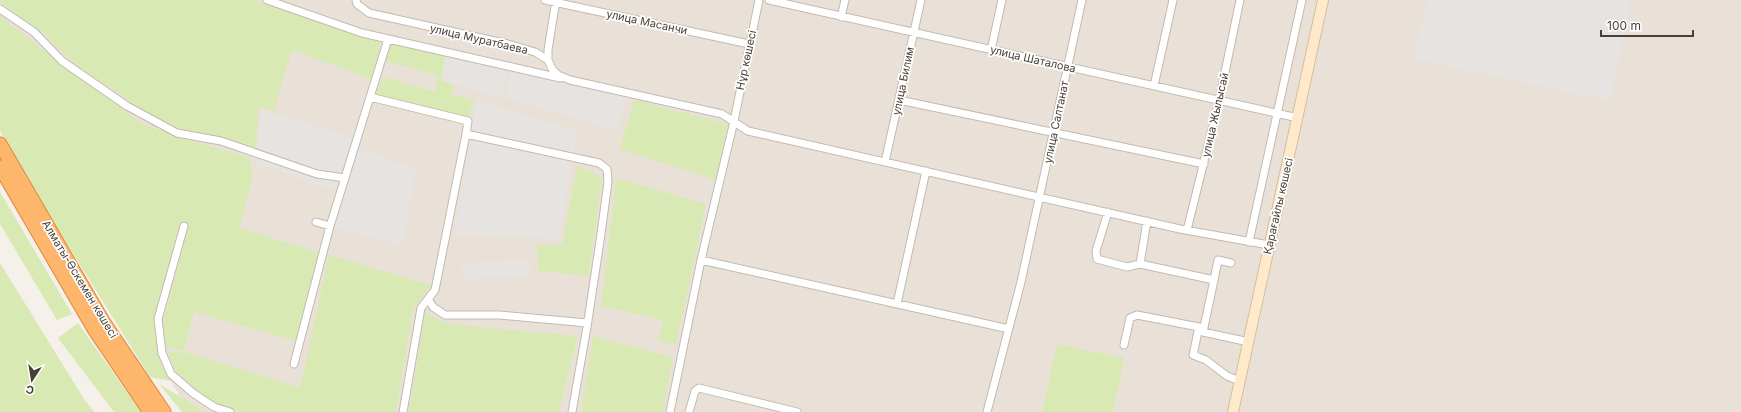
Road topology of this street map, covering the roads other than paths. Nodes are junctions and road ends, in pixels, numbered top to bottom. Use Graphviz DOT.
graph roads {
  1 [pos="267,0"];
  2 [pos="546,0"];
  3 [pos="759,0"];
  4 [pos="769,0"];
  5 [pos="845,0"];
  6 [pos="921,0"];
  7 [pos="1002,0"];
  8 [pos="1082,0"];
  9 [pos="1173,0"];
  10 [pos="1240,0"];
  11 [pos="1302,0"];
  12 [pos="1323,0"];
  13 [pos="556,1"];
  14 [pos="356,2"];
  15 [pos="0,8"];
  16 [pos="841,17"];
  17 [pos="914,33"];
  18 [pos="388,39"];
  19 [pos="749,44"];
  20 [pos="991,50"];
  21 [pos="548,60"];
  22 [pos="1068,67"];
  23 [pos="570,80"];
  24 [pos="1154,86"];
  25 [pos="370,97"];
  26 [pos="899,100"];
  27 [pos="1219,100"];
  28 [pos="1278,113"];
  29 [pos="1298,118"];
  30 [pos="734,121"];
  31 [pos="1054,133"];
  32 [pos="466,134"];
  33 [pos="0,144"];
  34 [pos="886,162"];
  35 [pos="1204,164"];
  36 [pos="0,168"];
  37 [pos="926,171"];
  38 [pos="345,178"];
  39 [pos="1040,198"];
  40 [pos="1108,212"];
  41 [pos="1146,221"];
  42 [pos="316,222"];
  43 [pos="184,226"];
  44 [pos="330,226"];
  45 [pos="1187,230"];
  46 [pos="1250,242"];
  47 [pos="1269,245"];
  48 [pos="701,260"];
  49 [pos="1231,263"];
  50 [pos="1140,264"];
  51 [pos="1214,280"];
  52 [pos="428,299"];
  53 [pos="897,304"];
  54 [pos="588,323"];
  55 [pos="1202,327"];
  56 [pos="1009,329"];
  57 [pos="1249,342"];
  58 [pos="1124,345"];
  59 [pos="294,364"];
  60 [pos="1240,381"];
  61 [pos="150,412"];
  62 [pos="164,412"];
  63 [pos="230,412"];
  64 [pos="403,412"];
  65 [pos="572,412"];
  66 [pos="670,412"];
  67 [pos="689,412"];
  68 [pos="797,412"];
  69 [pos="987,412"];
  70 [pos="1233,412"];
  1 -- 18 [label="street"];
  2 -- 13 [label="street, улица Масанчи"];
  3 -- 19 [label="street, Нұр көшесі"];
  4 -- 16 [label="street, улица Шаталова"];
  5 -- 16 [label="street"];
  6 -- 17 [label="street, улица Билим"];
  7 -- 20 [label="street"];
  8 -- 22 [label="street, улица Салтанат"];
  9 -- 24 [label="street"];
  10 -- 27 [label="street, улица Жылысай"];
  11 -- 28 [label="street"];
  12 -- 29 [label="street, Қарағайлы көшесі"];
  13 -- 19 [label="street, улица Масанчи"];
  13 -- 21 [label="street"];
  14 -- 21 [label="street, улица Муратбаева"];
  15 -- 38 [label="street"];
  16 -- 17 [label="street, улица Шаталова"];
  17 -- 20 [label="street, улица Шаталова"];
  17 -- 26 [label="street, улица Билим"];
  18 -- 23 [label="street"];
  18 -- 25 [label="street"];
  19 -- 30 [label="street, Нұр көшесі"];
  20 -- 22 [label="street, улица Шаталова"];
  21 -- 23 [label="street, улица Муратбаева"];
  22 -- 24 [label="street, улица Шаталова"];
  22 -- 31 [label="street, улица Салтанат"];
  23 -- 30 [label="street, улица Муратбаева"];
  24 -- 27 [label="street, улица Шаталова"];
  25 -- 32 [label="street"];
  25 -- 38 [label="street"];
  26 -- 31 [label="street"];
  26 -- 34 [label="street, улица Билим"];
  27 -- 28 [label="street, улица Шаталова"];
  27 -- 35 [label="street, улица Жылысай"];
  28 -- 29 [label="street, улица Шаталова"];
  28 -- 46 [label="street"];
  29 -- 47 [label="street, Қарағайлы көшесі"];
  30 -- 34 [label="street, улица Муратбаева"];
  30 -- 48 [label="street, Нұр көшесі"];
  31 -- 35 [label="street"];
  31 -- 39 [label="street, улица Салтанат"];
  32 -- 52 [label="street"];
  32 -- 54 [label="street"];
  33 -- 62 [label="highway, Алматы-Өскемен көшесі"];
  34 -- 37 [label="street, улица Муратбаева"];
  35 -- 45 [label="street, улица Жылысай"];
  36 -- 61 [label="highway, Алматы-Өскемен көшесі"];
  37 -- 39 [label="street, улица Муратбаева"];
  37 -- 53 [label="street"];
  38 -- 44 [label="street"];
  39 -- 40 [label="street, улица Муратбаева"];
  39 -- 56 [label="street, улица Салтанат"];
  40 -- 41 [label="street, улица Муратбаева"];
  40 -- 50 [label="street"];
  41 -- 45 [label="street, улица Муратбаева"];
  41 -- 50 [label="street"];
  42 -- 44 [label="street"];
  43 -- 63 [label="street"];
  44 -- 59 [label="street"];
  45 -- 46 [label="street, улица Муратбаева"];
  46 -- 47 [label="street, улица Муратбаева"];
  47 -- 57 [label="street, Қарағайлы көшесі"];
  48 -- 53 [label="street"];
  48 -- 66 [label="street, Нұр көшесі"];
  49 -- 51 [label="street"];
  50 -- 51 [label="street"];
  51 -- 55 [label="street"];
  52 -- 54 [label="street"];
  52 -- 64 [label="street"];
  53 -- 56 [label="street"];
  54 -- 65 [label="street"];
  55 -- 57 [label="street"];
  55 -- 58 [label="street"];
  55 -- 60 [label="street"];
  56 -- 69 [label="street, улица Салтанат"];
  57 -- 60 [label="street, Қарағайлы көшесі"];
  60 -- 70 [label="street, Қарағайлы көшесі"];
  67 -- 68 [label="street"];
}
